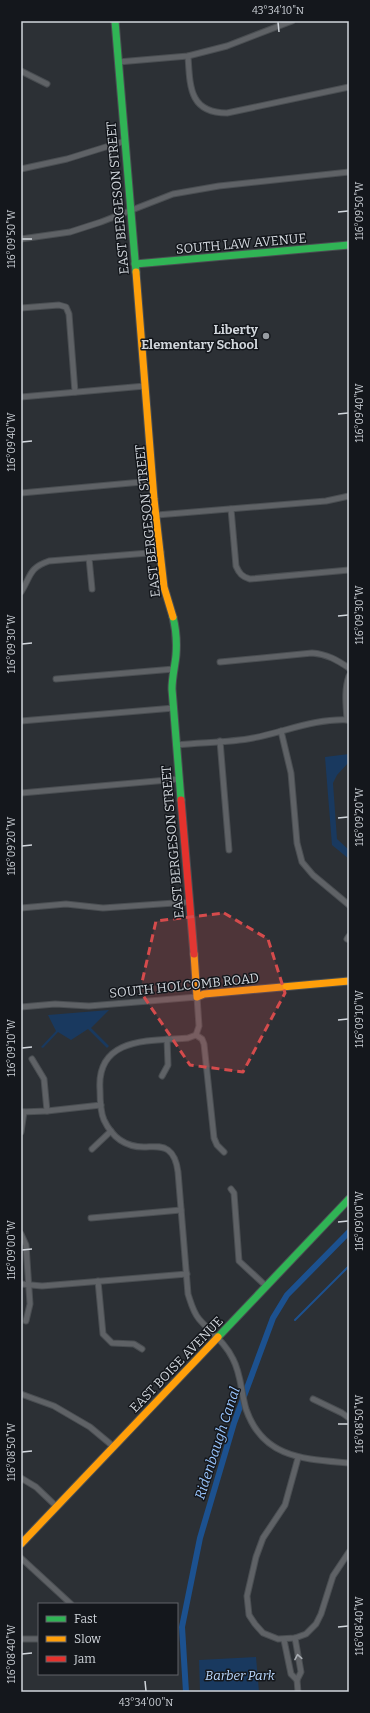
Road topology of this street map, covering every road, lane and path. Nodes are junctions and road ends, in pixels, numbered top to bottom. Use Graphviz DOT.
graph roads {
  1 [pos="115,21"];
  2 [pos="292,21"];
  3 [pos="188,56"];
  4 [pos="118,62"];
  5 [pos="21,71"];
  6 [pos="47,84"];
  7 [pos="349,87"];
  8 [pos="125,141"];
  9 [pos="21,169"];
  10 [pos="349,172"];
  11 [pos="130,210"];
  12 [pos="21,240"];
  13 [pos="349,245"];
  14 [pos="135,264"];
  15 [pos="21,308"];
  16 [pos="145,386"];
  17 [pos="76,392"];
  18 [pos="21,397"];
  19 [pos="153,481"];
  20 [pos="21,493"];
  21 [pos="349,496"];
  22 [pos="231,509"];
  23 [pos="157,515"];
  24 [pos="161,552"];
  25 [pos="89,558"];
  26 [pos="349,570"];
  27 [pos="92,589"];
  28 [pos="21,592"];
  29 [pos="220,662"];
  30 [pos="349,668"];
  31 [pos="174,669"];
  32 [pos="349,676"];
  33 [pos="56,679"];
  34 [pos="174,708"];
  35 [pos="348,720"];
  36 [pos="21,721"];
  37 [pos="282,731"];
  38 [pos="220,741"];
  39 [pos="176,745"];
  40 [pos="179,779"];
  41 [pos="21,793"];
  42 [pos="229,850"];
  43 [pos="189,902"];
  44 [pos="349,905"];
  45 [pos="21,908"];
  46 [pos="349,981"];
  47 [pos="197,997"];
  48 [pos="21,1007"];
  49 [pos="196,1035"];
  50 [pos="167,1039"];
  51 [pos="32,1059"];
  52 [pos="162,1076"];
  53 [pos="100,1105"];
  54 [pos="47,1111"];
  55 [pos="22,1112"];
  56 [pos="111,1131"];
  57 [pos="21,1132"];
  58 [pos="92,1149"];
  59 [pos="224,1152"];
  60 [pos="232,1189"];
  61 [pos="349,1199"];
  62 [pos="182,1210"];
  63 [pos="91,1218"];
  64 [pos="21,1234"];
  65 [pos="187,1274"];
  66 [pos="98,1281"];
  67 [pos="21,1284"];
  68 [pos="28,1284"];
  69 [pos="266,1286"];
  70 [pos="26,1321"];
  71 [pos="218,1337"];
  72 [pos="142,1349"];
  73 [pos="21,1394"];
  74 [pos="313,1399"];
  75 [pos="349,1418"];
  76 [pos="114,1447"];
  77 [pos="298,1458"];
  78 [pos="349,1464"];
  79 [pos="21,1478"];
  80 [pos="56,1507"];
  81 [pos="21,1544"];
  82 [pos="349,1552"];
  83 [pos="21,1558"];
  84 [pos="70,1603"];
  85 [pos="295,1638"];
  86 [pos="21,1639"];
  87 [pos="38,1639"];
  88 [pos="284,1640"];
  89 [pos="297,1680"];
  90 [pos="298,1692"];
  1 -- 4 [label="street, EAST BERGESON STREET"];
  2 -- 3 [label="street"];
  3 -- 4 [label="street"];
  3 -- 7 [label="street"];
  4 -- 8 [label="street, EAST BERGESON STREET"];
  5 -- 6 [label="street"];
  8 -- 9 [label="street"];
  8 -- 11 [label="street, EAST BERGESON STREET"];
  10 -- 11 [label="street"];
  11 -- 12 [label="street"];
  11 -- 14 [label="street, EAST BERGESON STREET"];
  13 -- 14 [label="street, SOUTH LAW AVENUE"];
  14 -- 16 [label="street, EAST BERGESON STREET"];
  15 -- 17 [label="street"];
  16 -- 17 [label="street"];
  16 -- 19 [label="street, EAST BERGESON STREET"];
  17 -- 18 [label="street"];
  19 -- 20 [label="street"];
  19 -- 23 [label="street, EAST BERGESON STREET"];
  21 -- 22 [label="street"];
  22 -- 23 [label="street"];
  22 -- 26 [label="street"];
  23 -- 24 [label="street, EAST BERGESON STREET"];
  24 -- 25 [label="street"];
  24 -- 31 [label="street, EAST BERGESON STREET"];
  25 -- 27 [label="street"];
  25 -- 28 [label="street"];
  29 -- 30 [label="street"];
  31 -- 33 [label="street"];
  31 -- 34 [label="street, EAST BERGESON STREET"];
  32 -- 35 [label="street"];
  34 -- 36 [label="street"];
  34 -- 39 [label="street, EAST BERGESON STREET"];
  35 -- 37 [label="street"];
  37 -- 38 [label="street"];
  37 -- 44 [label="street"];
  38 -- 39 [label="street"];
  38 -- 42 [label="street"];
  39 -- 40 [label="street, EAST BERGESON STREET"];
  40 -- 41 [label="street"];
  40 -- 43 [label="street, EAST BERGESON STREET"];
  43 -- 45 [label="street"];
  43 -- 47 [label="street, EAST BERGESON STREET"];
  46 -- 47 [label="street, SOUTH HOLCOMB ROAD"];
  47 -- 48 [label="street, SOUTH HOLCOMB ROAD"];
  47 -- 49 [label="street, EAST BERGESON STREET"];
  49 -- 50 [label="street"];
  49 -- 59 [label="street"];
  50 -- 52 [label="street"];
  50 -- 53 [label="street"];
  51 -- 54 [label="street"];
  53 -- 54 [label="street"];
  53 -- 56 [label="street"];
  54 -- 55 [label="street"];
  55 -- 57 [label="street"];
  56 -- 58 [label="street"];
  56 -- 62 [label="street"];
  60 -- 69 [label="street"];
  61 -- 69 [label="street, EAST BOISE AVENUE"];
  62 -- 63 [label="street"];
  62 -- 65 [label="street"];
  64 -- 68 [label="street"];
  65 -- 66 [label="street"];
  65 -- 71 [label="street"];
  66 -- 68 [label="street"];
  66 -- 72 [label="street"];
  67 -- 68 [label="street"];
  68 -- 70 [label="street"];
  69 -- 71 [label="street, EAST BOISE AVENUE"];
  71 -- 76 [label="street, EAST BOISE AVENUE"];
  71 -- 77 [label="street"];
  73 -- 76 [label="street"];
  74 -- 75 [label="street"];
  76 -- 80 [label="street, EAST BOISE AVENUE"];
  77 -- 78 [label="street"];
  77 -- 88 [label="street"];
  79 -- 80 [label="street"];
  80 -- 81 [label="street, EAST BOISE AVENUE"];
  82 -- 85 [label="street"];
  83 -- 84 [label="street"];
  85 -- 88 [label="street"];
  89 -- 85 [label="street, one-way"];
  86 -- 87 [label="street"];
  88 -- 89 [label="street"];
  89 -- 90 [label="street"];
}
